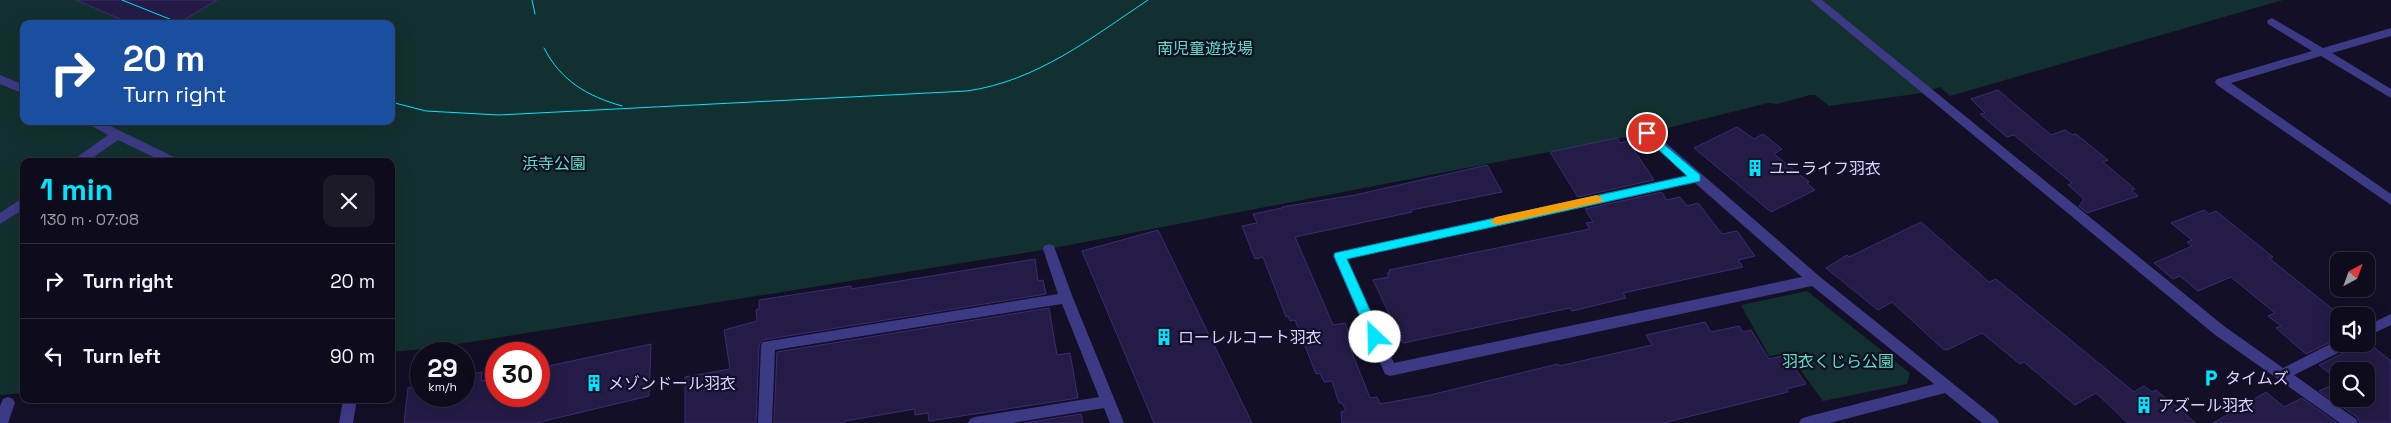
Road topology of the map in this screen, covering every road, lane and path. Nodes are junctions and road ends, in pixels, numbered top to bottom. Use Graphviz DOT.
graph roads {
  1 [pos="1815,0"];
  2 [pos="2272,22"];
  3 [pos="2391,32"];
  4 [pos="2322,52"];
  5 [pos="0,79"];
  6 [pos="20,88"];
  7 [pos="2391,94"];
  8 [pos="97,125"];
  9 [pos="1647,133"];
  10 [pos="117,135"];
  11 [pos="84,158"];
  12 [pos="166,158"];
  13 [pos="1696,178"];
  14 [pos="2391,200"];
  15 [pos="20,205"];
  16 [pos="0,220"];
  17 [pos="1048,249"];
  18 [pos="1814,280"];
  19 [pos="1066,298"];
  20 [pos="2391,319"];
  21 [pos="2375,327"];
  22 [pos="2330,351"];
  23 [pos="2282,375"];
  24 [pos="1947,387"];
  25 [pos="1108,401"];
  26 [pos="8,403"];
  27 [pos="349,403"];
  28 [pos="1,423"];
  29 [pos="346,423"];
  30 [pos="766,423"];
  31 [pos="975,423"];
  32 [pos="1117,423"];
  33 [pos="1806,423"];
  34 [pos="1992,423"];
  35 [pos="2351,423"];
  1 -- 23 [label="street"];
  2 -- 4 [label="street"];
  3 -- 4 [label="street"];
  4 -- 7 [label="street"];
  4 -- 14 [label="street"];
  5 -- 6 [label="street"];
  8 -- 10 [label="street"];
  9 -- 13 [label="street"];
  10 -- 11 [label="street"];
  10 -- 12 [label="street"];
  13 -- 18 [label="street"];
  13 -- 18 [label="street"];
  15 -- 16 [label="street"];
  17 -- 19 [label="street"];
  18 -- 24 [label="street"];
  19 -- 25 [label="street"];
  19 -- 30 [label="street"];
  20 -- 21 [label="street"];
  22 -- 23 [label="street"];
  23 -- 35 [label="street"];
  24 -- 33 [label="street"];
  24 -- 34 [label="street"];
  25 -- 31 [label="street"];
  25 -- 32 [label="street"];
  26 -- 28 [label="street"];
  27 -- 29 [label="street"];
}
